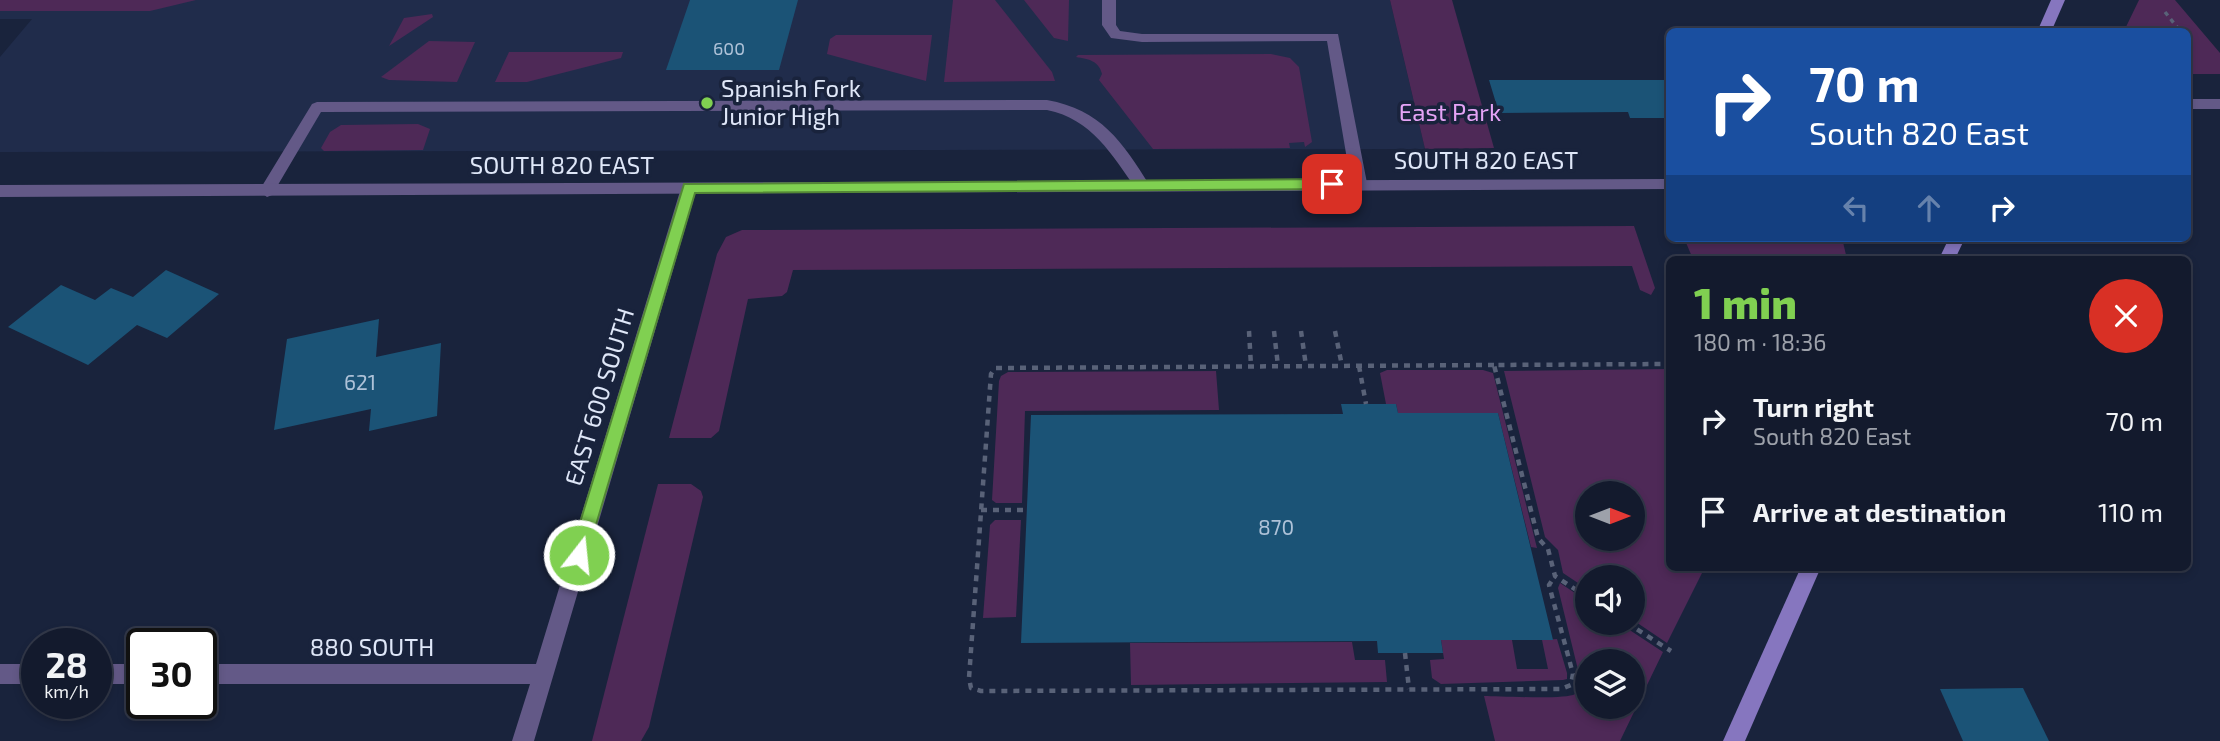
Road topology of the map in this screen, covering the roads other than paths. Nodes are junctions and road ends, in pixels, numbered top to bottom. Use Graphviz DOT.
graph roads {
  1 [pos="1109,0"];
  2 [pos="2058,0"];
  3 [pos="2046,28"];
  4 [pos="2191,104"];
  5 [pos="2220,104"];
  6 [pos="1359,183"];
  7 [pos="1666,184"];
  8 [pos="1142,186"];
  9 [pos="689,188"];
  10 [pos="0,191"];
  11 [pos="267,191"];
  12 [pos="1809,571"];
  13 [pos="0,674"];
  14 [pos="21,674"];
  15 [pos="217,674"];
  16 [pos="543,674"];
  17 [pos="523,741"];
  18 [pos="1734,741"];
  1 -- 6 [label="street"];
  2 -- 3 [label="main road"];
  4 -- 5 [label="street"];
  6 -- 7 [label="street, SOUTH 820 EAST"];
  6 -- 8 [label="street, SOUTH 820 EAST"];
  8 -- 9 [label="street, SOUTH 820 EAST"];
  8 -- 11 [label="street"];
  9 -- 11 [label="street, SOUTH 820 EAST"];
  9 -- 16 [label="street, EAST 600 SOUTH"];
  10 -- 11 [label="street, SOUTH 820 EAST"];
  12 -- 18 [label="main road"];
  13 -- 14 [label="street"];
  15 -- 16 [label="street, 880 SOUTH"];
  16 -- 17 [label="street, EAST 600 SOUTH"];
}
